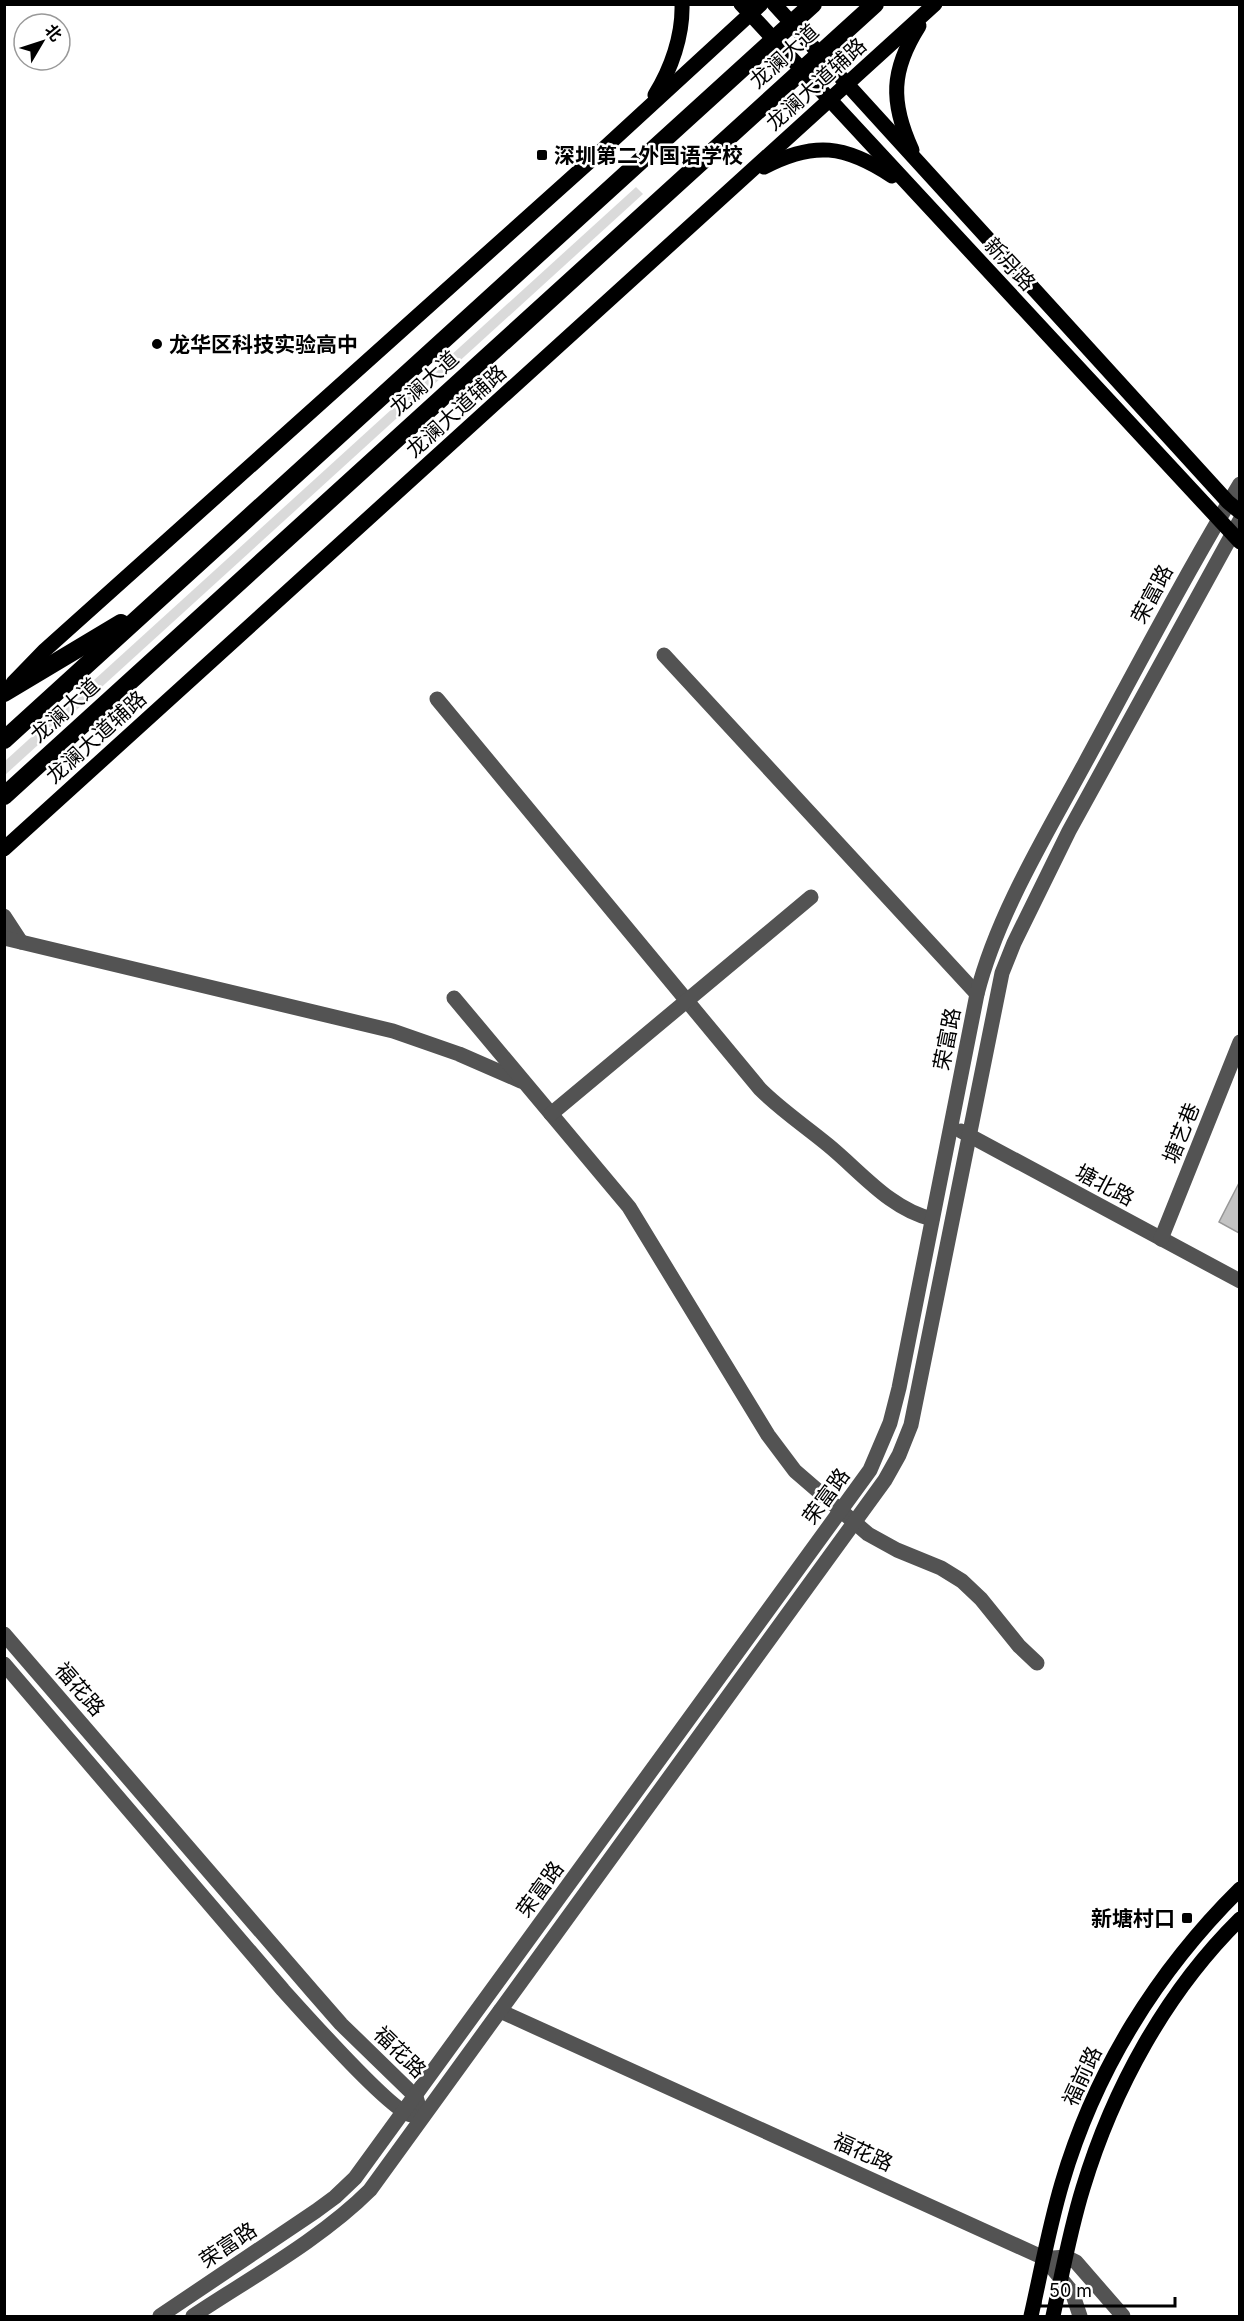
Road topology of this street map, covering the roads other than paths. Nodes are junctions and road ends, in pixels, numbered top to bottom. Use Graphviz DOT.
graph roads {
  1 [pos="682,4"];
  2 [pos="774,4"];
  3 [pos="813,4"];
  4 [pos="875,4"];
  5 [pos="936,4"];
  6 [pos="750,8"];
  7 [pos="847,85"];
  8 [pos="829,100"];
  9 [pos="636,119"];
  10 [pos="927,172"];
  11 [pos="743,179"];
  12 [pos="912,189"];
  13 [pos="1239,483"];
  14 [pos="1234,507"];
  15 [pos="1218,520"];
  16 [pos="1237,532"];
  17 [pos="156,602"];
  18 [pos="664,655"];
  19 [pos="4,692"];
  20 [pos="437,699"];
  21 [pos="4,740"];
  22 [pos="4,796"];
  23 [pos="4,849"];
  24 [pos="811,897"];
  25 [pos="4,916"];
  26 [pos="4,938"];
  27 [pos="21,942"];
  28 [pos="977,994"];
  29 [pos="454,998"];
  30 [pos="687,1001"];
  31 [pos="1239,1042"];
  32 [pos="526,1084"];
  33 [pos="551,1114"];
  34 [pos="951,1126"];
  35 [pos="968,1135"];
  36 [pos="932,1219"];
  37 [pos="1161,1239"];
  38 [pos="1239,1281"];
  39 [pos="840,1511"];
  40 [pos="854,1523"];
  41 [pos="4,1634"];
  42 [pos="1037,1663"];
  43 [pos="4,1664"];
  44 [pos="1239,1889"];
  45 [pos="1239,1919"];
  46 [pos="500,2011"];
  47 [pos="416,2097"];
  48 [pos="404,2114"];
  49 [pos="423,2117"];
  50 [pos="1066,2257"];
  51 [pos="1044,2258"];
  52 [pos="1061,2278"];
  53 [pos="160,2316"];
  54 [pos="193,2316"];
  55 [pos="1031,2316"];
  56 [pos="1053,2316"];
  57 [pos="1080,2316"];
  58 [pos="1123,2316"];
  1 -- 9 [label="main road"];
  2 -- 7 [label="main road, 新丹路"];
  3 -- 17 [label="highway, 龙澜大道"];
  4 -- 22 [label="highway, 龙澜大道"];
  5 -- 7 [label="main road, 龙澜大道辅路"];
  5 -- 10 [label="main road"];
  6 -- 8 [label="main road, 新丹路"];
  6 -- 9 [label="main road"];
  7 -- 8 [label="main road, 龙澜大道辅路"];
  7 -- 10 [label="main road, 新丹路"];
  8 -- 11 [label="main road, 龙澜大道辅路"];
  8 -- 12 [label="main road, 新丹路"];
  9 -- 19 [label="main road"];
  10 -- 14 [label="main road, 新丹路"];
  11 -- 12 [label="main road"];
  11 -- 23 [label="main road, 龙澜大道辅路"];
  12 -- 15 [label="main road, 新丹路"];
  13 -- 14 [label="street"];
  14 -- 15 [label="street, 荣富路"];
  15 -- 16 [label="main road, 新丹路"];
  15 -- 28 [label="street, 荣富路"];
  16 -- 35 [label="street, 荣富路"];
  17 -- 19 [label="highway"];
  17 -- 21 [label="highway, 龙澜大道"];
  18 -- 28 [label="street"];
  20 -- 30 [label="street"];
  24 -- 30 [label="street"];
  25 -- 27 [label="street"];
  26 -- 27 [label="street"];
  27 -- 32 [label="street"];
  28 -- 34 [label="street, 荣富路"];
  29 -- 32 [label="street"];
  30 -- 33 [label="street"];
  30 -- 36 [label="street"];
  31 -- 37 [label="street, 塘艺巷"];
  32 -- 33 [label="street"];
  33 -- 39 [label="street"];
  34 -- 35 [label="street, 塘北路"];
  34 -- 36 [label="street, 荣富路"];
  35 -- 37 [label="street, 塘北路"];
  35 -- 40 [label="street, 荣富路"];
  36 -- 39 [label="street, 荣富路"];
  37 -- 38 [label="street, 塘北路"];
  39 -- 40 [label="street"];
  39 -- 47 [label="street, 荣富路"];
  40 -- 42 [label="street"];
  40 -- 46 [label="street, 荣富路"];
  41 -- 47 [label="street, 福花路"];
  43 -- 48 [label="street, 福花路"];
  44 -- 51 [label="main road, 福前路"];
  45 -- 50 [label="main road, 福前路"];
  46 -- 49 [label="street, 荣富路"];
  46 -- 51 [label="street, 福花路"];
  47 -- 48 [label="street, 荣富路"];
  47 -- 49 [label="street, 福花路"];
  48 -- 49 [label="street"];
  48 -- 53 [label="street, 荣富路"];
  49 -- 54 [label="street, 荣富路"];
  50 -- 51 [label="street"];
  50 -- 52 [label="main road, 福前路"];
  50 -- 58 [label="street"];
  51 -- 52 [label="street"];
  51 -- 55 [label="main road, 福前路"];
  52 -- 56 [label="main road, 福前路"];
  52 -- 57 [label="street"];
}
